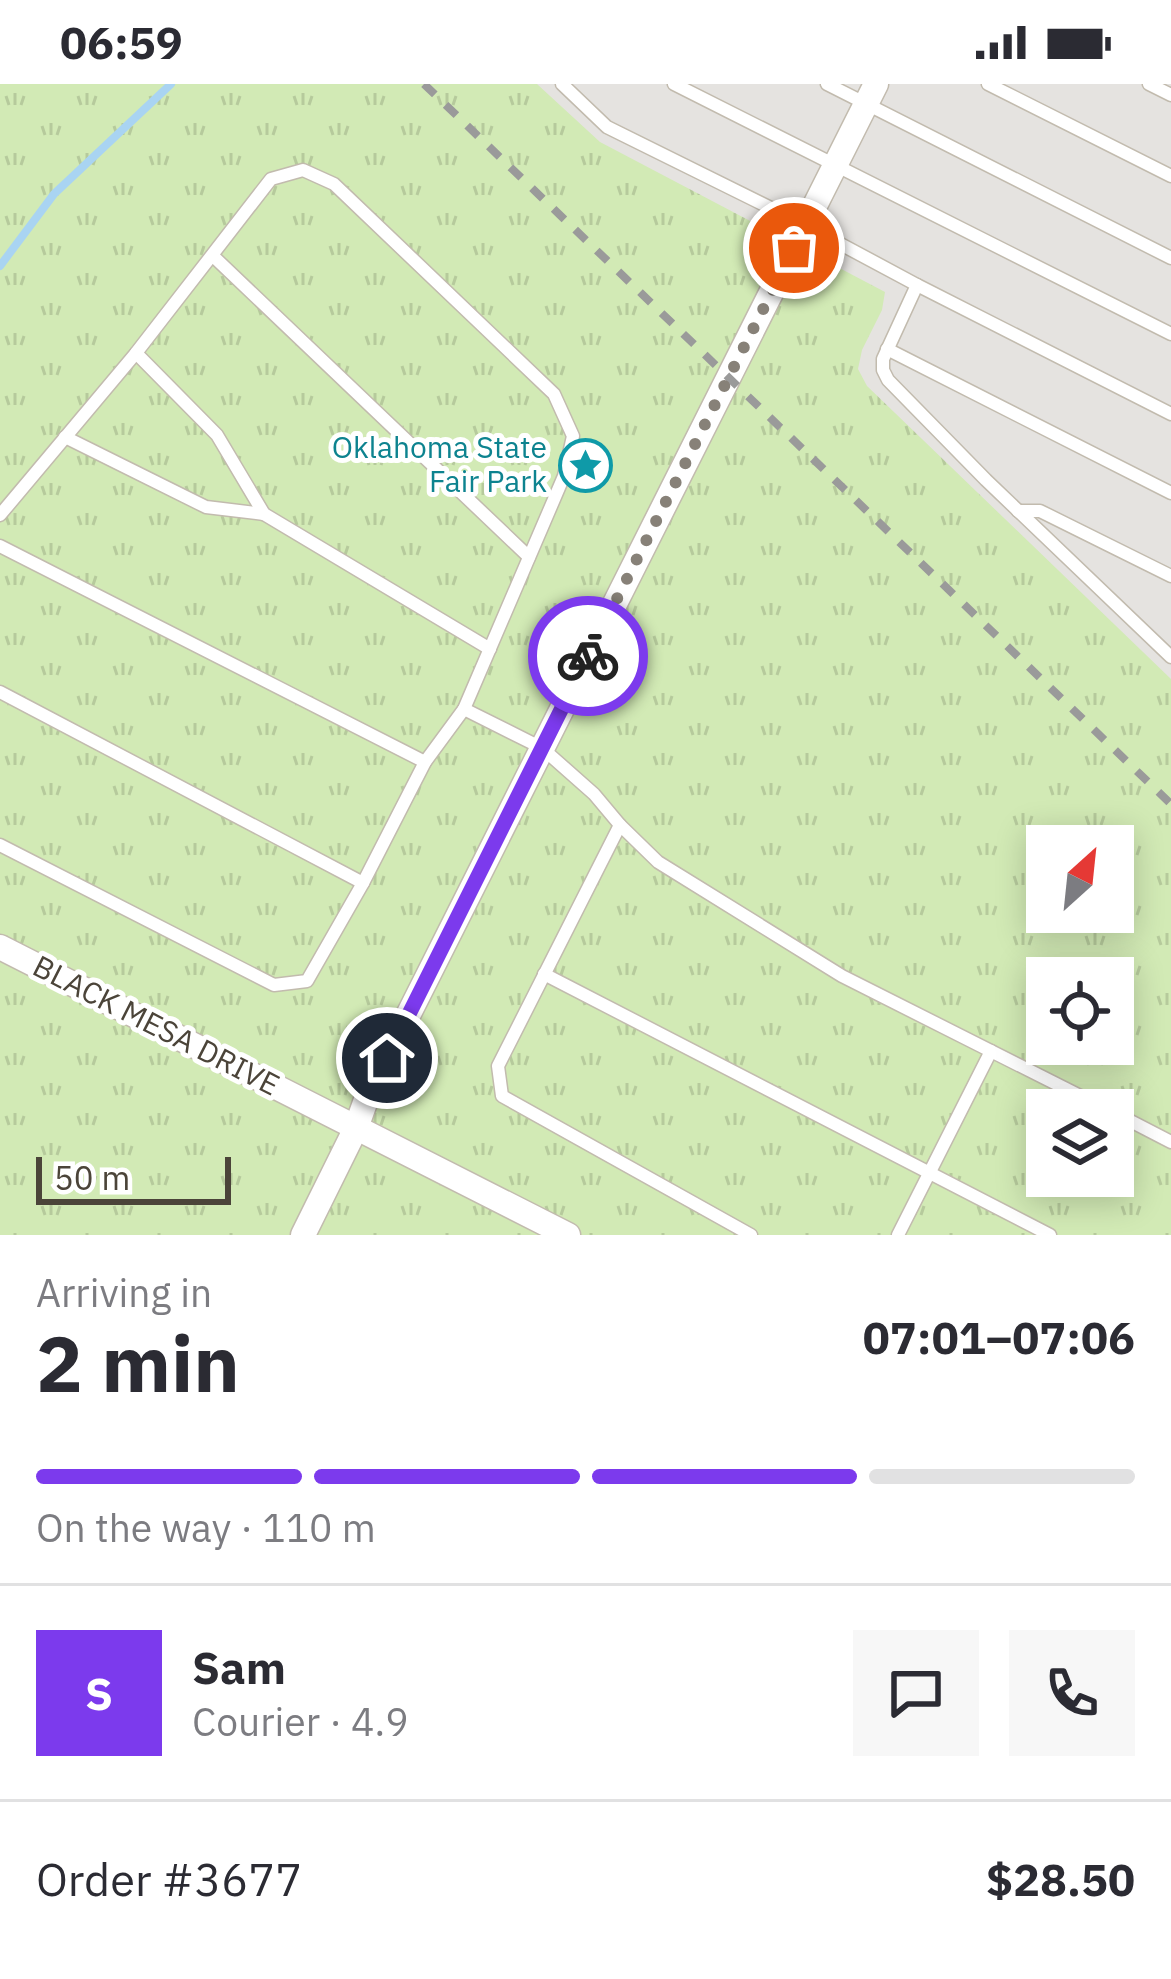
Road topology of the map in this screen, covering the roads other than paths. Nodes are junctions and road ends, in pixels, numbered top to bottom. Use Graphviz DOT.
graph roads {
  1 [pos="562,84"];
  2 [pos="674,84"];
  3 [pos="826,84"];
  4 [pos="988,84"];
  5 [pos="1149,84"];
  6 [pos="871,94"];
  7 [pos="1171,95"];
  8 [pos="835,166"];
  9 [pos="1171,176"];
  10 [pos="805,225"];
  11 [pos="213,256"];
  12 [pos="1171,257"];
  13 [pos="917,285"];
  14 [pos="1171,334"];
  15 [pos="887,350"];
  16 [pos="136,353"];
  17 [pos="1171,415"];
  18 [pos="65,437"];
  19 [pos="1171,493"];
  20 [pos="1017,511"];
  21 [pos="264,514"];
  22 [pos="0,515"];
  23 [pos="0,546"];
  24 [pos="529,557"];
  25 [pos="1171,576"];
  26 [pos="490,649"];
  27 [pos="1171,657"];
  28 [pos="0,692"];
  29 [pos="464,709"];
  30 [pos="542,748"];
  31 [pos="425,762"];
  32 [pos="620,825"];
  33 [pos="0,845"];
  34 [pos="363,883"];
  35 [pos="0,947"];
  36 [pos="544,974"];
  37 [pos="992,1051"];
  38 [pos="1067,1089"];
  39 [pos="1134,1123"];
  40 [pos="356,1128"];
  41 [pos="1171,1142"];
  42 [pos="930,1173"];
  43 [pos="303,1235"];
  44 [pos="568,1235"];
  45 [pos="751,1235"];
  46 [pos="898,1235"];
  47 [pos="1050,1235"];
  1 -- 10 [label="lane"];
  2 -- 8 [label="lane"];
  3 -- 6 [label="lane"];
  4 -- 9 [label="lane"];
  5 -- 7 [label="lane"];
  6 -- 8 [label="street"];
  6 -- 12 [label="lane"];
  8 -- 10 [label="street"];
  8 -- 14 [label="lane"];
  10 -- 13 [label="lane"];
  10 -- 30 [label="street"];
  11 -- 16 [label="lane"];
  11 -- 24 [label="lane"];
  11 -- 24 [label="lane"];
  13 -- 15 [label="lane"];
  13 -- 17 [label="lane"];
  15 -- 19 [label="lane"];
  15 -- 20 [label="lane"];
  16 -- 18 [label="lane"];
  16 -- 21 [label="lane"];
  18 -- 21 [label="lane"];
  18 -- 22 [label="lane"];
  20 -- 25 [label="lane"];
  20 -- 27 [label="lane"];
  21 -- 26 [label="lane"];
  23 -- 31 [label="lane"];
  24 -- 26 [label="lane"];
  26 -- 29 [label="lane"];
  28 -- 34 [label="lane"];
  29 -- 30 [label="lane"];
  29 -- 31 [label="lane"];
  30 -- 32 [label="lane"];
  30 -- 40 [label="street"];
  31 -- 34 [label="lane"];
  32 -- 36 [label="lane"];
  32 -- 37 [label="lane"];
  33 -- 34 [label="lane"];
  35 -- 40 [label="street, BLACK MESA DRIVE"];
  36 -- 42 [label="lane"];
  36 -- 45 [label="lane"];
  37 -- 38 [label="lane"];
  37 -- 42 [label="lane"];
  39 -- 41 [label="lane"];
  40 -- 43 [label="street"];
  40 -- 44 [label="street, BLACK MESA DRIVE"];
  42 -- 46 [label="lane"];
  42 -- 47 [label="lane"];
}
